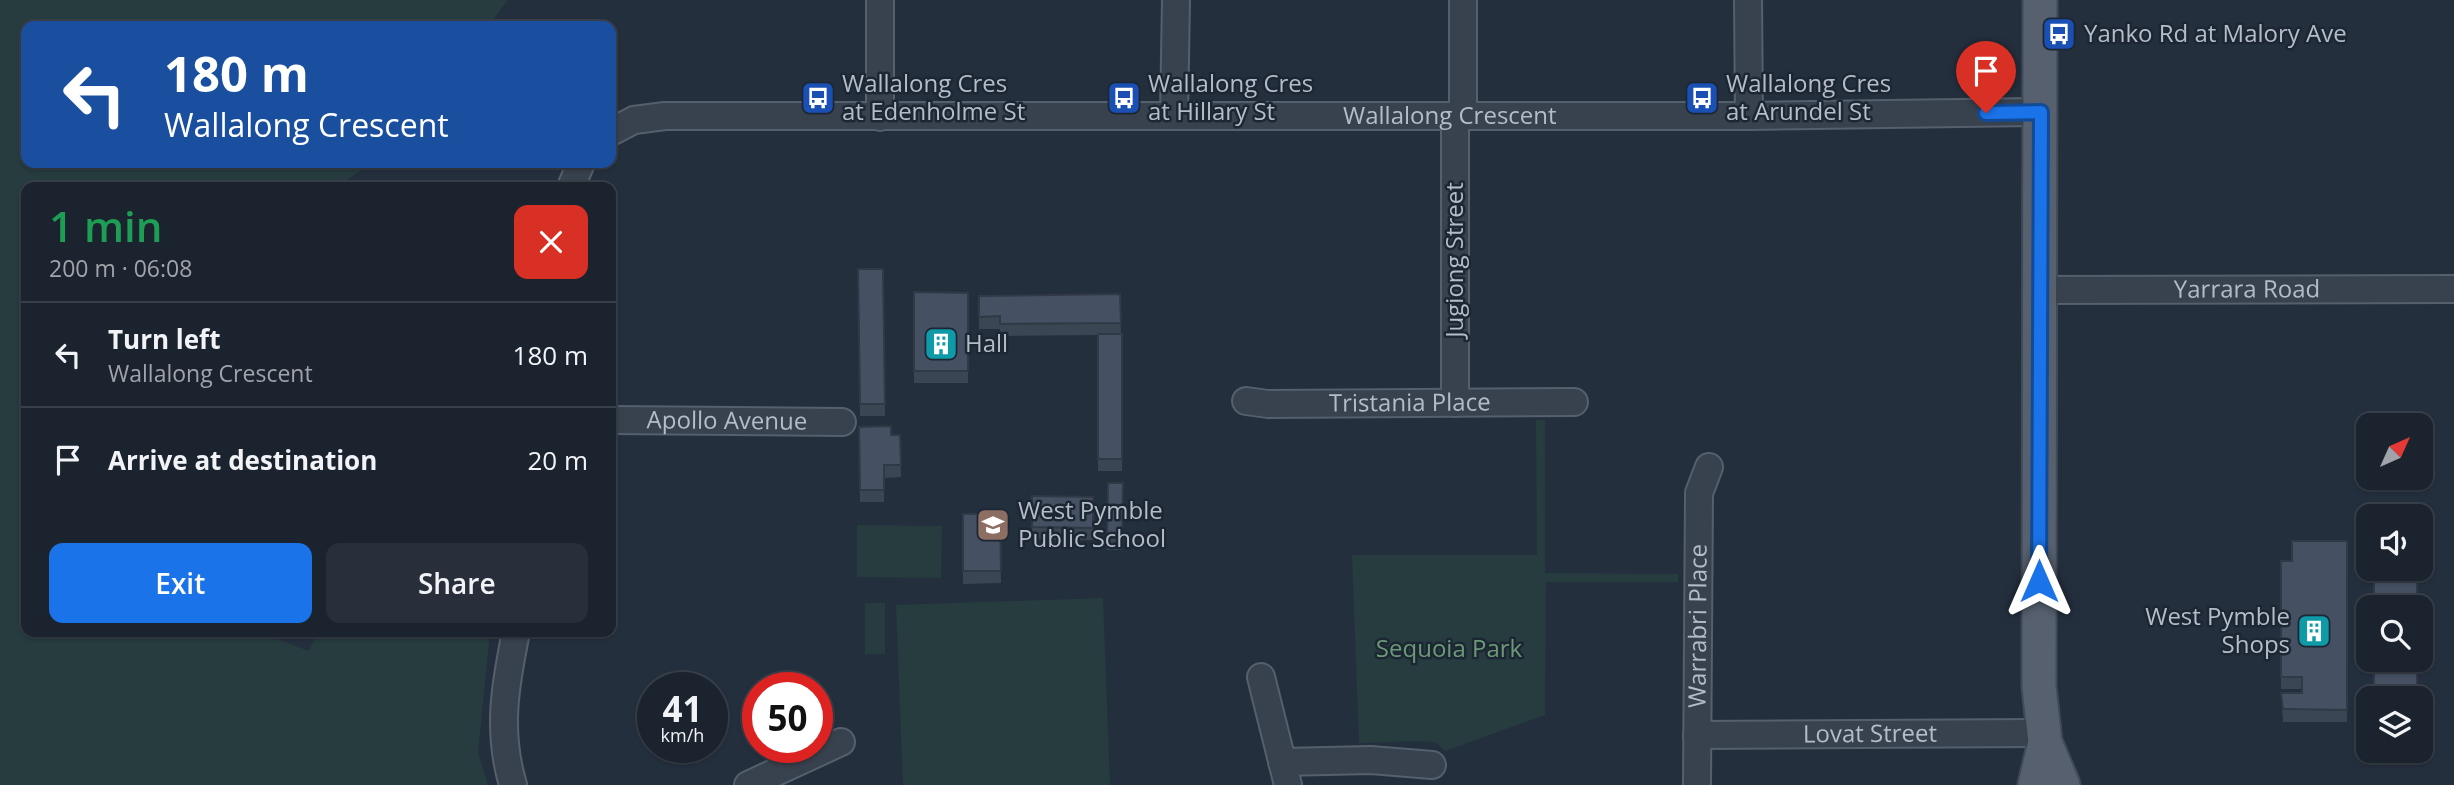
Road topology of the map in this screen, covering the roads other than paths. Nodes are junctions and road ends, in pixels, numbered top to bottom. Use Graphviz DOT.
graph roads {
  1 [pos="880,0"];
  2 [pos="1176,0"];
  3 [pos="1462,0"];
  4 [pos="1748,0"];
  5 [pos="2040,0"];
  6 [pos="2041,112"];
  7 [pos="1174,115"];
  8 [pos="1459,116"];
  9 [pos="1749,116"];
  10 [pos="880,117"];
  11 [pos="616,129"];
  12 [pos="2454,289"];
  13 [pos="2041,290"];
  14 [pos="1245,401"];
  15 [pos="1574,402"];
  16 [pos="1455,404"];
  17 [pos="616,420"];
  18 [pos="842,422"];
  19 [pos="1709,467"];
  20 [pos="515,637"];
  21 [pos="1261,677"];
  22 [pos="1697,735"];
  23 [pos="2044,737"];
  24 [pos="841,742"];
  25 [pos="1432,765"];
  26 [pos="1285,773"];
  27 [pos="513,785"];
  28 [pos="748,785"];
  29 [pos="1697,785"];
  30 [pos="2035,785"];
  31 [pos="2063,785"];
  1 -- 10 [label="street"];
  2 -- 7 [label="street"];
  3 -- 8 [label="street, Jugiong Street"];
  4 -- 9 [label="street"];
  5 -- 6 [label="main road"];
  6 -- 9 [label="street, Wallalong Crescent"];
  6 -- 13 [label="main road"];
  7 -- 8 [label="street, Wallalong Crescent"];
  7 -- 10 [label="street, Wallalong Crescent"];
  8 -- 9 [label="street, Wallalong Crescent"];
  8 -- 16 [label="street, Jugiong Street"];
  10 -- 11 [label="street, Wallalong Crescent"];
  12 -- 13 [label="street, Yarrara Road"];
  13 -- 23 [label="main road"];
  14 -- 16 [label="street, Tristania Place"];
  15 -- 16 [label="street, Tristania Place"];
  17 -- 18 [label="street, Apollo Avenue"];
  19 -- 22 [label="street, Warrabri Place"];
  20 -- 27 [label="street"];
  21 -- 26 [label="street"];
  22 -- 23 [label="street, Lovat Street"];
  22 -- 29 [label="street, Warrabri Place"];
  23 -- 30 [label="main road"];
  23 -- 31 [label="main road"];
  24 -- 28 [label="street"];
  25 -- 26 [label="street"];
}
